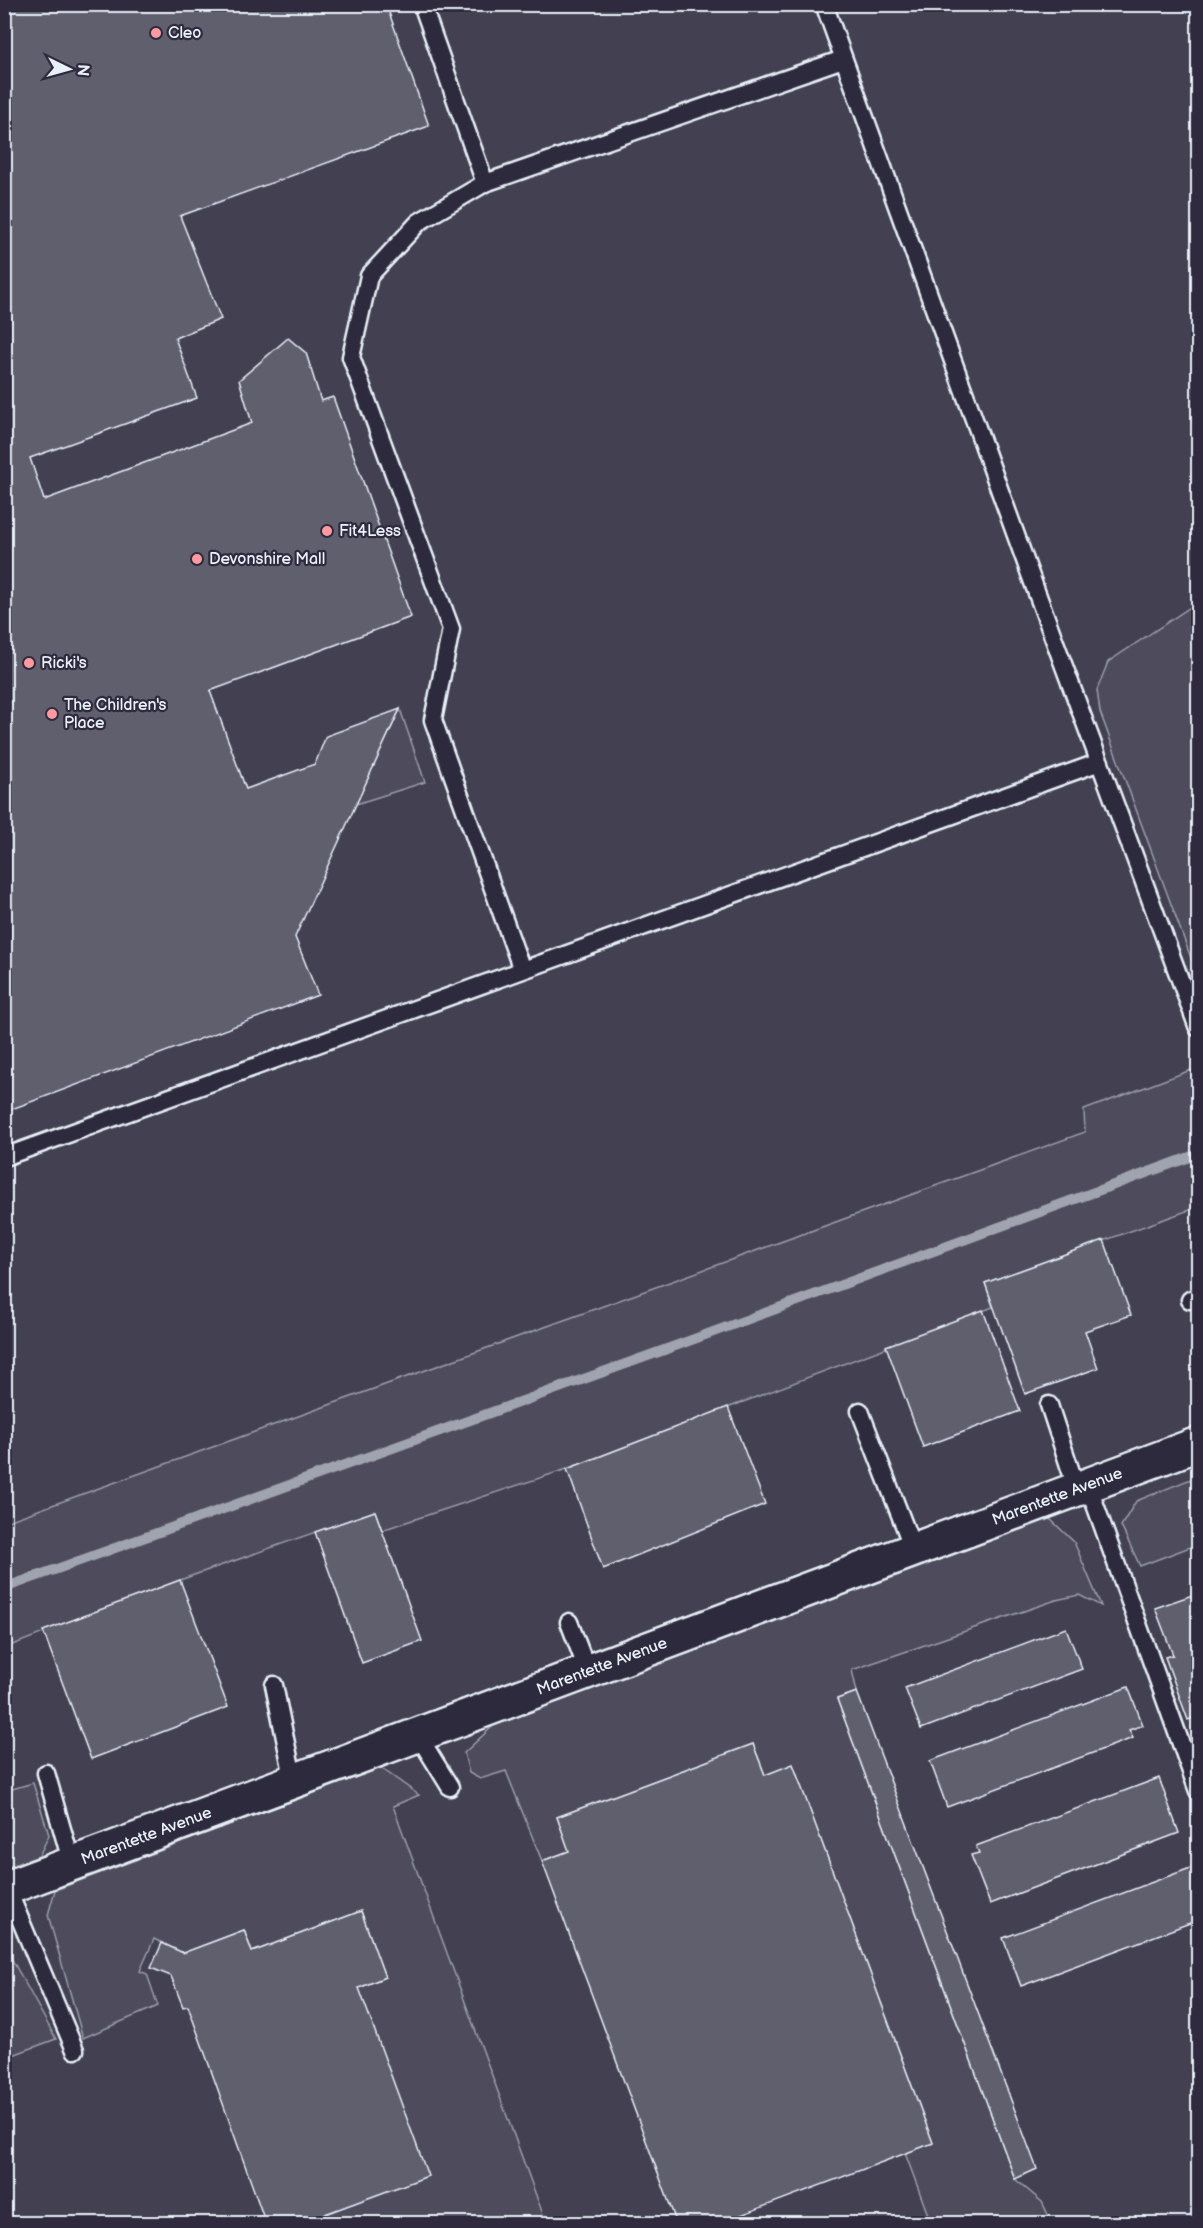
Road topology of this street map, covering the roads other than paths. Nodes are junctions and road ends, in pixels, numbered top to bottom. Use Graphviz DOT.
graph roads {
  1 [pos="422,4"];
  2 [pos="824,4"];
  3 [pos="843,59"];
  4 [pos="485,183"];
  5 [pos="1100,762"];
  6 [pos="522,970"];
  7 [pos="1198,1028"];
  8 [pos="4,1157"];
  9 [pos="1049,1405"];
  10 [pos="860,1411"];
  11 [pos="1198,1444"];
  12 [pos="1082,1488"];
  13 [pos="914,1551"];
  14 [pos="569,1622"];
  15 [pos="588,1672"];
  16 [pos="274,1685"];
  17 [pos="418,1735"];
  18 [pos="46,1773"];
  19 [pos="294,1782"];
  20 [pos="450,1787"];
  21 [pos="1198,1791"];
  22 [pos="72,1864"];
  23 [pos="6,1889"];
  24 [pos="75,2050"];
  1 -- 4 [label="lane"];
  2 -- 3 [label="lane"];
  3 -- 4 [label="lane"];
  3 -- 5 [label="lane"];
  4 -- 6 [label="lane"];
  5 -- 6 [label="lane"];
  5 -- 7 [label="lane"];
  6 -- 8 [label="lane"];
  9 -- 12 [label="lane"];
  10 -- 13 [label="lane"];
  11 -- 12 [label="street, Marentette Avenue"];
  12 -- 13 [label="street, Marentette Avenue"];
  12 -- 21 [label="lane"];
  13 -- 15 [label="street, Marentette Avenue"];
  14 -- 15 [label="lane"];
  15 -- 17 [label="street, Marentette Avenue"];
  16 -- 19 [label="lane"];
  17 -- 19 [label="street, Marentette Avenue"];
  17 -- 20 [label="lane"];
  18 -- 22 [label="lane"];
  19 -- 22 [label="street, Marentette Avenue"];
  22 -- 23 [label="street, Marentette Avenue"];
  23 -- 24 [label="lane"];
}
